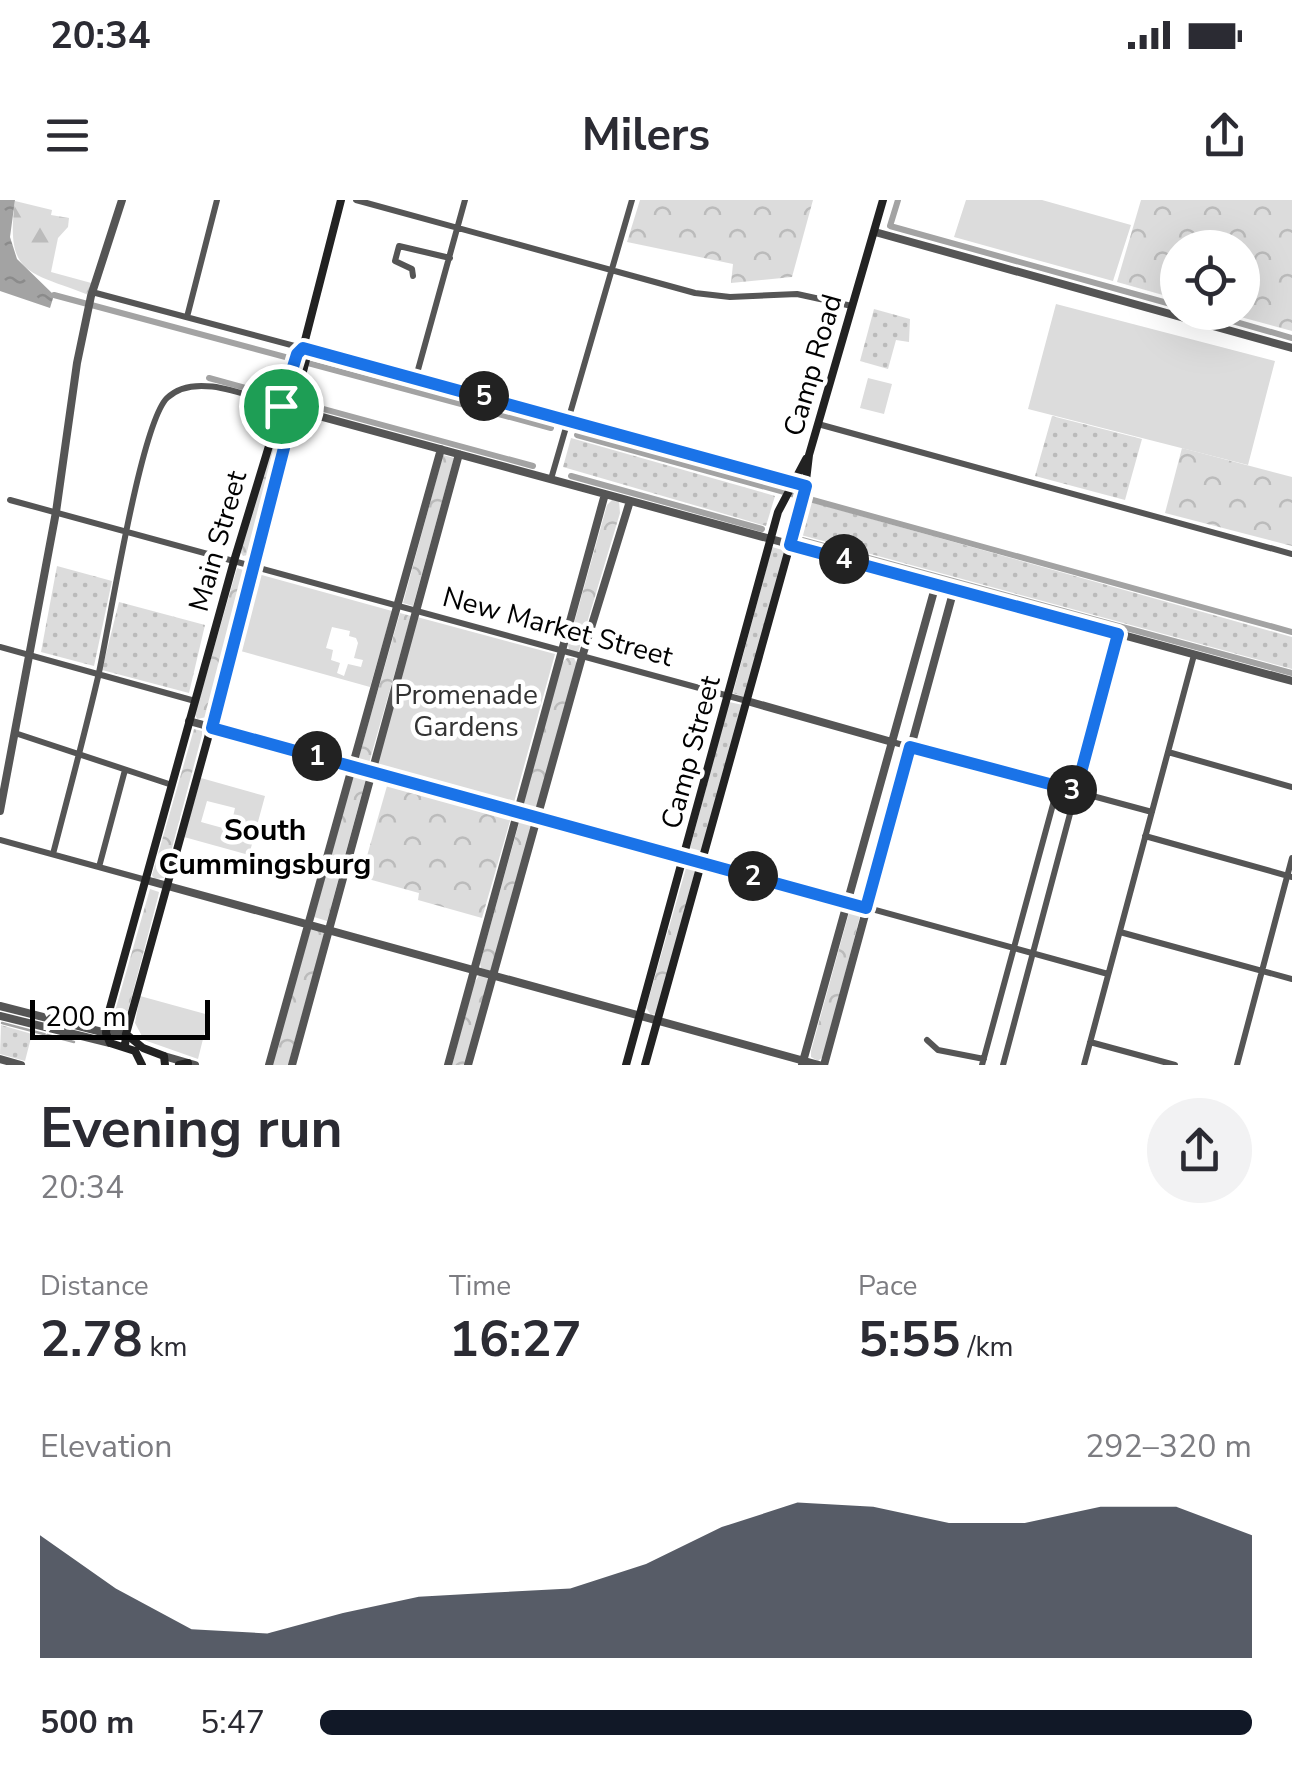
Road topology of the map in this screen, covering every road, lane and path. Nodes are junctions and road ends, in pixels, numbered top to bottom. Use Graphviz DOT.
graph roads {
  1 [pos="122,200"];
  2 [pos="217,200"];
  3 [pos="341,200"];
  4 [pos="356,200"];
  5 [pos="465,200"];
  6 [pos="632,200"];
  7 [pos="883,200"];
  8 [pos="457,230"];
  9 [pos="874,232"];
  10 [pos="450,258"];
  11 [pos="611,272"];
  12 [pos="414,276"];
  13 [pos="91,294"];
  14 [pos="852,306"];
  15 [pos="187,317"];
  16 [pos="1292,348"];
  17 [pos="302,352"];
  18 [pos="416,378"];
  19 [pos="282,402"];
  20 [pos="294,405"];
  21 [pos="568,419"];
  22 [pos="823,425"];
  23 [pos="442,450"];
  24 [pos="459,454"];
  25 [pos="809,456"];
  26 [pos="551,479"];
  27 [pos="792,484"];
  28 [pos="806,487"];
  29 [pos="605,494"];
  30 [pos="10,500"];
  31 [pos="630,501"];
  32 [pos="56,512"];
  33 [pos="128,532"];
  34 [pos="772,534"];
  35 [pos="792,539"];
  36 [pos="1292,554"];
  37 [pos="234,561"];
  38 [pos="253,566"];
  39 [pos="936,584"];
  40 [pos="954,589"];
  41 [pos="398,606"];
  42 [pos="416,610"];
  43 [pos="1118,634"];
  44 [pos="0,647"];
  45 [pos="562,650"];
  46 [pos="30,655"];
  47 [pos="1194,655"];
  48 [pos="582,656"];
  49 [pos="98,676"];
  50 [pos="1292,681"];
  51 [pos="728,696"];
  52 [pos="195,701"];
  53 [pos="747,701"];
  54 [pos="189,721"];
  55 [pos="212,728"];
  56 [pos="15,733"];
  57 [pos="892,742"];
  58 [pos="910,747"];
  59 [pos="1168,752"];
  60 [pos="78,754"];
  61 [pos="353,766"];
  62 [pos="125,770"];
  63 [pos="371,770"];
  64 [pos="172,785"];
  65 [pos="1058,786"];
  66 [pos="1292,787"];
  67 [pos="1076,791"];
  68 [pos="0,810"];
  69 [pos="517,811"];
  70 [pos="1152,812"];
  71 [pos="539,817"];
  72 [pos="1146,836"];
  73 [pos="0,840"];
  74 [pos="53,854"];
  75 [pos="684,857"];
  76 [pos="1292,858"];
  77 [pos="701,862"];
  78 [pos="99,867"];
  79 [pos="1290,876"];
  80 [pos="146,880"];
  81 [pos="166,885"];
  82 [pos="847,902"];
  83 [pos="866,908"];
  84 [pos="309,924"];
  85 [pos="328,930"];
  86 [pos="1120,932"];
  87 [pos="1014,948"];
  88 [pos="1033,954"];
  89 [pos="473,970"];
  90 [pos="1262,970"];
  91 [pos="1108,974"];
  92 [pos="493,975"];
  93 [pos="1292,979"];
  94 [pos="0,1006"];
  95 [pos="0,1016"];
  96 [pos="640,1016"];
  97 [pos="658,1021"];
  98 [pos="126,1034"];
  99 [pos="108,1038"];
  100 [pos="926,1040"];
  101 [pos="1090,1042"];
  102 [pos="125,1047"];
  103 [pos="162,1058"];
  104 [pos="0,1059"];
  105 [pos="142,1061"];
  106 [pos="983,1062"];
  107 [pos="803,1063"];
  108 [pos="187,1064"];
  109 [pos="21,1065"];
  110 [pos="269,1065"];
  111 [pos="292,1065"];
  112 [pos="448,1065"];
  113 [pos="468,1065"];
  114 [pos="626,1065"];
  115 [pos="645,1065"];
  116 [pos="821,1065"];
  117 [pos="1003,1065"];
  118 [pos="1084,1065"];
  119 [pos="1176,1065"];
  120 [pos="1237,1065"];
  1 -- 13 [label="street"];
  2 -- 15 [label="street"];
  3 -- 17 [label="main road"];
  4 -- 8 [label="street"];
  5 -- 8 [label="street"];
  6 -- 11 [label="street"];
  7 -- 9 [label="main road, Camp Road"];
  8 -- 10 [label="street"];
  8 -- 11 [label="street"];
  9 -- 14 [label="main road, Camp Road"];
  9 -- 16 [label="street"];
  10 -- 12 [label="street"];
  10 -- 18 [label="street"];
  11 -- 14 [label="street"];
  11 -- 21 [label="street"];
  13 -- 15 [label="street"];
  13 -- 32 [label="street"];
  14 -- 22 [label="main road, Camp Road"];
  15 -- 17 [label="street"];
  17 -- 18 [label="street"];
  17 -- 19 [label="main road, Main Street"];
  17 -- 20 [label="main road, Main Street"];
  18 -- 21 [label="street"];
  19 -- 20 [label="street"];
  19 -- 33 [label="street"];
  19 -- 37 [label="main road, Main Street"];
  20 -- 23 [label="street"];
  20 -- 38 [label="main road, Main Street"];
  21 -- 26 [label="street"];
  21 -- 27 [label="street"];
  22 -- 25 [label="main road, Camp Road"];
  22 -- 36 [label="street"];
  23 -- 24 [label="street"];
  23 -- 41 [label="street"];
  24 -- 26 [label="street"];
  24 -- 42 [label="street"];
  25 -- 27 [label="main road, Camp Street"];
  25 -- 28 [label="main road, Camp Road"];
  26 -- 29 [label="street"];
  27 -- 28 [label="street"];
  27 -- 34 [label="main road, Camp Street"];
  28 -- 35 [label="main road, Camp Road"];
  29 -- 31 [label="street"];
  29 -- 45 [label="street"];
  30 -- 32 [label="street, New Market Street"];
  31 -- 34 [label="street"];
  31 -- 48 [label="street"];
  32 -- 33 [label="street, New Market Street"];
  32 -- 46 [label="street"];
  33 -- 37 [label="street, New Market Street"];
  33 -- 49 [label="street"];
  34 -- 35 [label="street"];
  34 -- 51 [label="main road, Camp Street"];
  35 -- 39 [label="street"];
  35 -- 53 [label="main road, Camp Street"];
  37 -- 38 [label="street, New Market Street"];
  37 -- 52 [label="main road, Main Street"];
  38 -- 41 [label="street, New Market Street"];
  38 -- 55 [label="main road, Main Street"];
  39 -- 40 [label="street"];
  39 -- 57 [label="street"];
  40 -- 43 [label="street"];
  40 -- 58 [label="street"];
  41 -- 42 [label="street, New Market Street"];
  41 -- 61 [label="street"];
  42 -- 45 [label="street, New Market Street"];
  42 -- 63 [label="street"];
  43 -- 47 [label="street"];
  43 -- 67 [label="street"];
  44 -- 46 [label="street"];
  45 -- 48 [label="street, New Market Street"];
  45 -- 69 [label="street"];
  46 -- 49 [label="street"];
  46 -- 56 [label="street"];
  47 -- 50 [label="street"];
  47 -- 59 [label="street"];
  48 -- 51 [label="street, New Market Street"];
  48 -- 71 [label="street"];
  49 -- 52 [label="street"];
  49 -- 60 [label="street"];
  51 -- 53 [label="street, New Market Street"];
  51 -- 75 [label="main road, Camp Street"];
  52 -- 54 [label="main road, Main Street"];
  53 -- 57 [label="street, New Market Street"];
  53 -- 77 [label="main road, Camp Street"];
  54 -- 55 [label="street"];
  54 -- 64 [label="main road, Main Street"];
  55 -- 61 [label="street"];
  55 -- 81 [label="main road, Main Street"];
  56 -- 60 [label="street"];
  56 -- 68 [label="street"];
  57 -- 58 [label="street, New Market Street"];
  57 -- 82 [label="street"];
  58 -- 65 [label="street, New Market Street"];
  58 -- 83 [label="street"];
  59 -- 66 [label="street"];
  59 -- 70 [label="street"];
  60 -- 62 [label="street"];
  60 -- 74 [label="street"];
  61 -- 63 [label="street"];
  61 -- 84 [label="street"];
  62 -- 64 [label="street"];
  62 -- 78 [label="street"];
  63 -- 69 [label="street"];
  63 -- 85 [label="street"];
  64 -- 80 [label="main road, Main Street"];
  65 -- 67 [label="street, New Market Street"];
  65 -- 87 [label="street"];
  67 -- 70 [label="street, New Market Street"];
  67 -- 88 [label="street"];
  69 -- 71 [label="street"];
  69 -- 89 [label="street"];
  70 -- 72 [label="street"];
  71 -- 75 [label="street"];
  71 -- 92 [label="street"];
  72 -- 79 [label="street"];
  72 -- 86 [label="street"];
  73 -- 74 [label="street"];
  74 -- 78 [label="street"];
  75 -- 77 [label="street"];
  75 -- 96 [label="main road, Camp Street"];
  76 -- 79 [label="street"];
  77 -- 82 [label="street"];
  77 -- 97 [label="main road, Camp Street"];
  78 -- 80 [label="street"];
  79 -- 90 [label="street"];
  80 -- 81 [label="street"];
  80 -- 99 [label="main road, Main Street"];
  81 -- 84 [label="street"];
  81 -- 98 [label="main road, Main Street"];
  82 -- 83 [label="street"];
  82 -- 107 [label="street"];
  83 -- 87 [label="street"];
  83 -- 116 [label="street"];
  84 -- 85 [label="street"];
  84 -- 110 [label="street"];
  85 -- 89 [label="street"];
  85 -- 111 [label="street"];
  86 -- 90 [label="street"];
  86 -- 91 [label="street"];
  87 -- 88 [label="street"];
  87 -- 106 [label="street"];
  88 -- 91 [label="street"];
  88 -- 117 [label="street"];
  89 -- 92 [label="street"];
  89 -- 112 [label="street"];
  90 -- 93 [label="street"];
  90 -- 120 [label="street"];
  91 -- 101 [label="street"];
  92 -- 96 [label="street"];
  92 -- 113 [label="street"];
  94 -- 99 [label="street"];
  95 -- 99 [label="street"];
  96 -- 97 [label="street"];
  96 -- 114 [label="main road, Camp Street"];
  97 -- 107 [label="street"];
  97 -- 115 [label="main road, Camp Street"];
  98 -- 99 [label="street"];
  98 -- 102 [label="main road, Main Street"];
  98 -- 103 [label="main road"];
  99 -- 102 [label="main road"];
  100 -- 106 [label="street"];
  101 -- 118 [label="street"];
  101 -- 119 [label="street"];
  102 -- 105 [label="main road"];
  103 -- 105 [label="main road"];
  103 -- 108 [label="street"];
  104 -- 109 [label="street"];
  107 -- 116 [label="street"];
}
